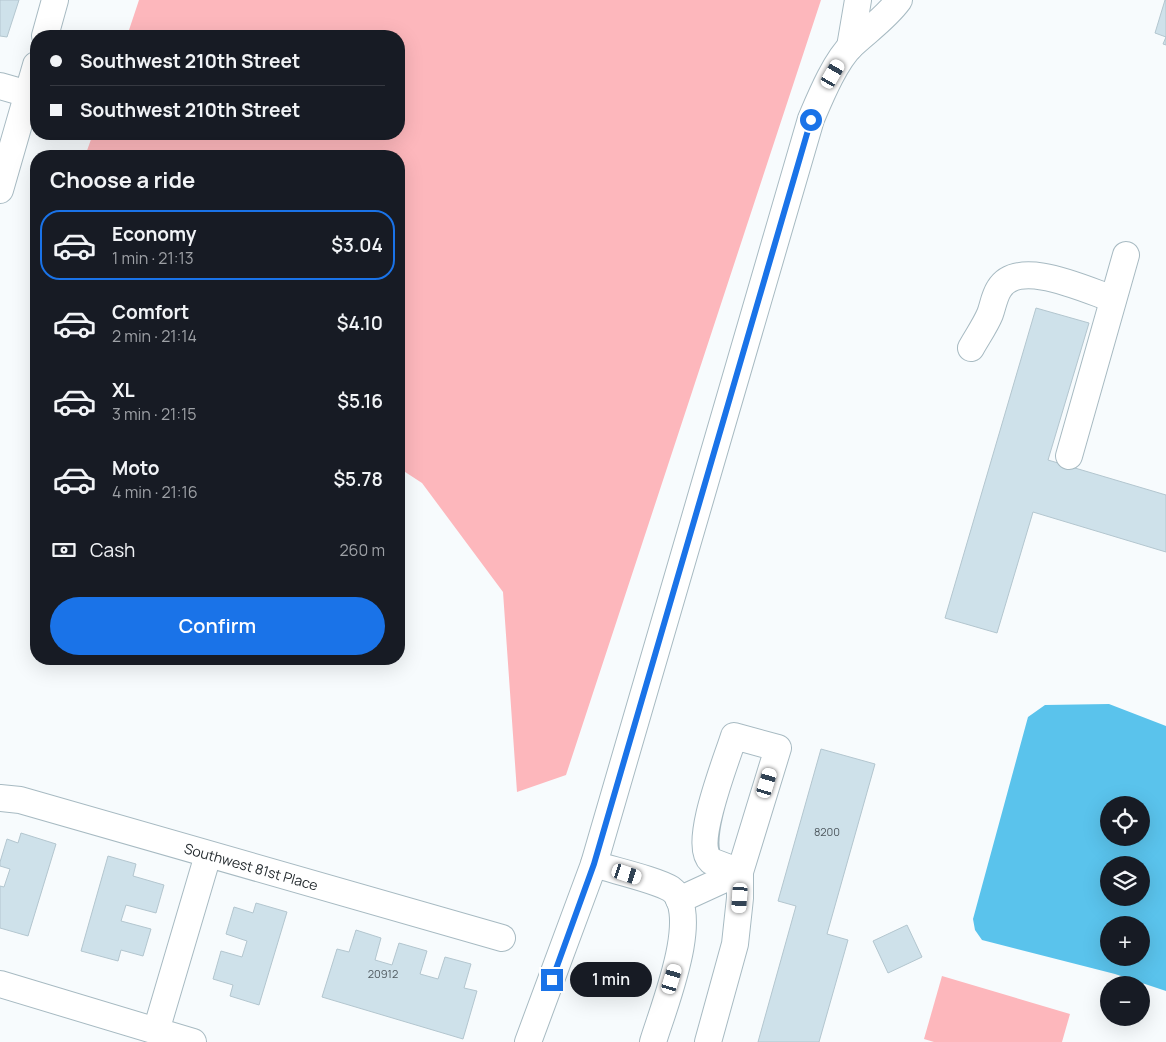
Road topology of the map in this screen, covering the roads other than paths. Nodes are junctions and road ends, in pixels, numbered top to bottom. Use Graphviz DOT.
graph roads {
  1 [pos="55,0"];
  2 [pos="858,0"];
  3 [pos="899,0"];
  4 [pos="47,30"];
  5 [pos="850,46"];
  6 [pos="0,86"];
  7 [pos="30,87"];
  8 [pos="28,94"];
  9 [pos="0,190"];
  10 [pos="1126,255"];
  11 [pos="1113,299"];
  12 [pos="971,348"];
  13 [pos="1069,456"];
  14 [pos="0,798"];
  15 [pos="208,855"];
  16 [pos="594,864"];
  17 [pos="740,872"];
  18 [pos="679,900"];
  19 [pos="502,938"];
  20 [pos="0,984"];
  21 [pos="156,1031"];
  22 [pos="193,1042"];
  23 [pos="528,1042"];
  24 [pos="653,1042"];
  25 [pos="708,1042"];
  1 -- 4 [label="street"];
  2 -- 5 [label="street"];
  3 -- 5 [label="street"];
  5 -- 16 [label="street"];
  6 -- 8 [label="street"];
  7 -- 8 [label="street"];
  8 -- 9 [label="street"];
  10 -- 11 [label="street"];
  11 -- 12 [label="street"];
  11 -- 13 [label="street"];
  14 -- 15 [label="street, Southwest 81st Place"];
  15 -- 19 [label="street, Southwest 81st Place"];
  15 -- 21 [label="street"];
  16 -- 18 [label="street"];
  16 -- 23 [label="street"];
  17 -- 17 [label="street"];
  17 -- 18 [label="street"];
  17 -- 25 [label="street"];
  18 -- 24 [label="street"];
  20 -- 21 [label="street"];
  21 -- 22 [label="street"];
}
